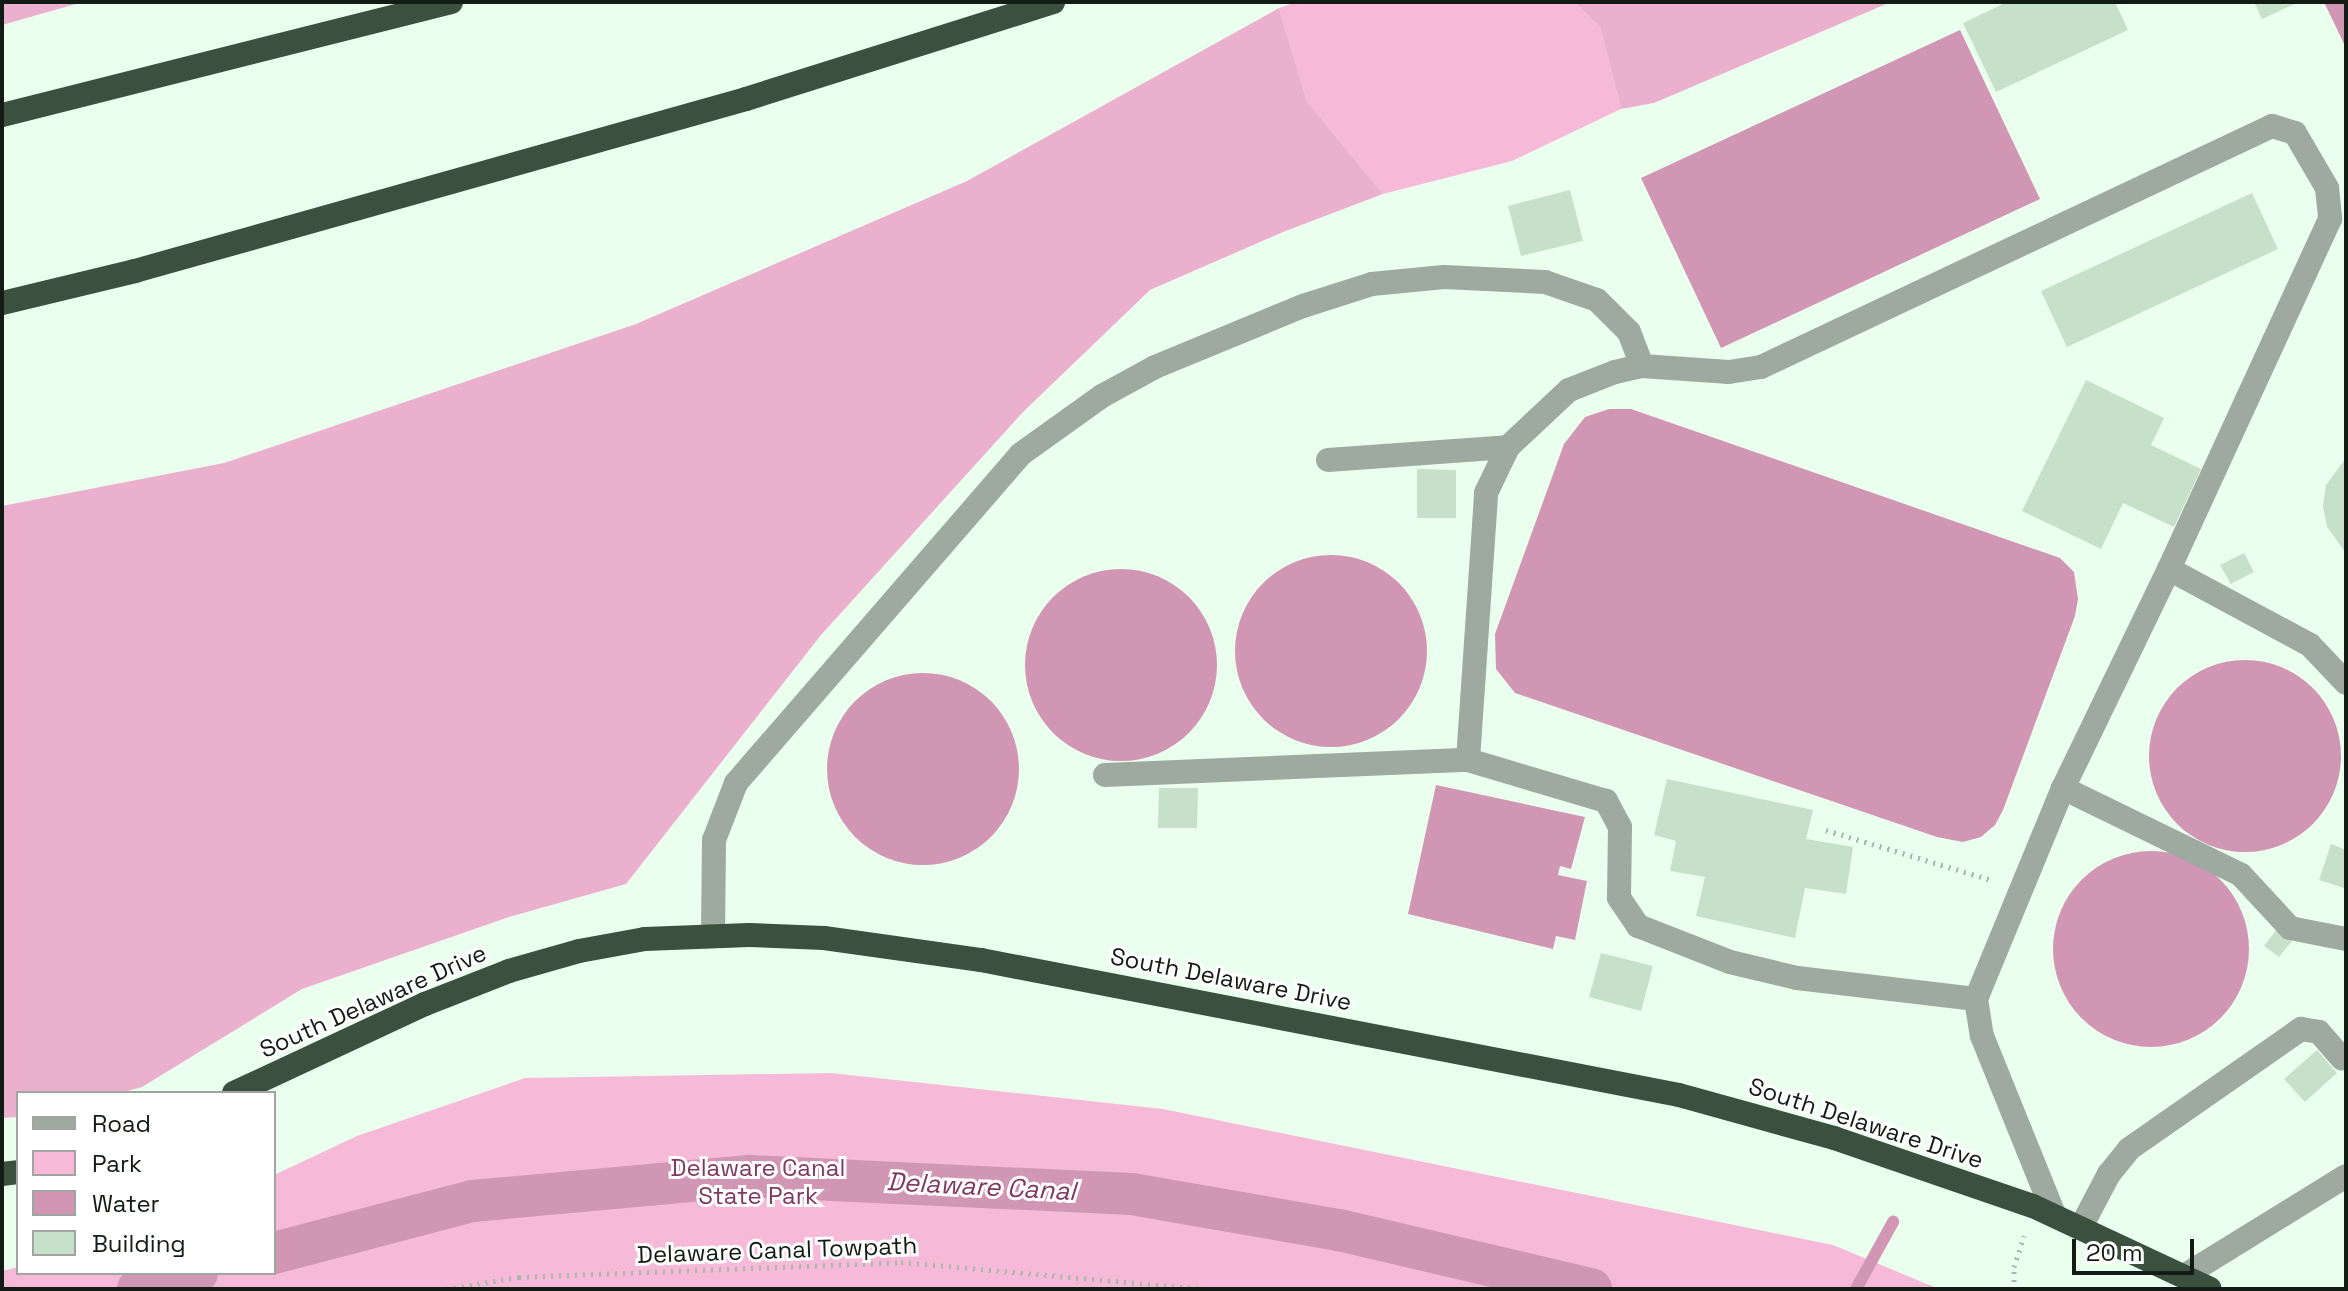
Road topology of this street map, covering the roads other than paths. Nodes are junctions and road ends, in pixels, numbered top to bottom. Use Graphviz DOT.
graph roads {
  1 [pos="451,2"];
  2 [pos="1053,2"];
  3 [pos="2,115"];
  4 [pos="2,303"];
  5 [pos="1642,366"];
  6 [pos="1508,447"];
  7 [pos="1328,460"];
  8 [pos="2169,569"];
  9 [pos="2346,683"];
  10 [pos="1468,760"];
  11 [pos="1105,775"];
  12 [pos="2063,788"];
  13 [pos="713,935"];
  14 [pos="2346,939"];
  15 [pos="1976,999"];
  16 [pos="2342,1058"];
  17 [pos="238,1091"];
  18 [pos="2346,1176"];
  19 [pos="2044,1210"];
  20 [pos="2081,1227"];
  21 [pos="2184,1276"];
  22 [pos="2210,1289"];
  1 -- 3 [label="highway"];
  2 -- 4 [label="highway"];
  5 -- 6 [label="lane"];
  5 -- 8 [label="lane"];
  5 -- 13 [label="lane"];
  6 -- 7 [label="lane"];
  6 -- 10 [label="lane"];
  8 -- 9 [label="lane"];
  8 -- 12 [label="lane"];
  10 -- 11 [label="lane"];
  10 -- 15 [label="lane"];
  12 -- 14 [label="lane"];
  12 -- 15 [label="lane"];
  13 -- 17 [label="highway, South Delaware Drive"];
  13 -- 19 [label="highway, South Delaware Drive"];
  15 -- 19 [label="lane"];
  16 -- 20 [label="lane"];
  18 -- 21 [label="lane"];
  19 -- 20 [label="highway, South Delaware Drive"];
  20 -- 21 [label="highway, South Delaware Drive"];
  21 -- 22 [label="highway, South Delaware Drive"];
}
